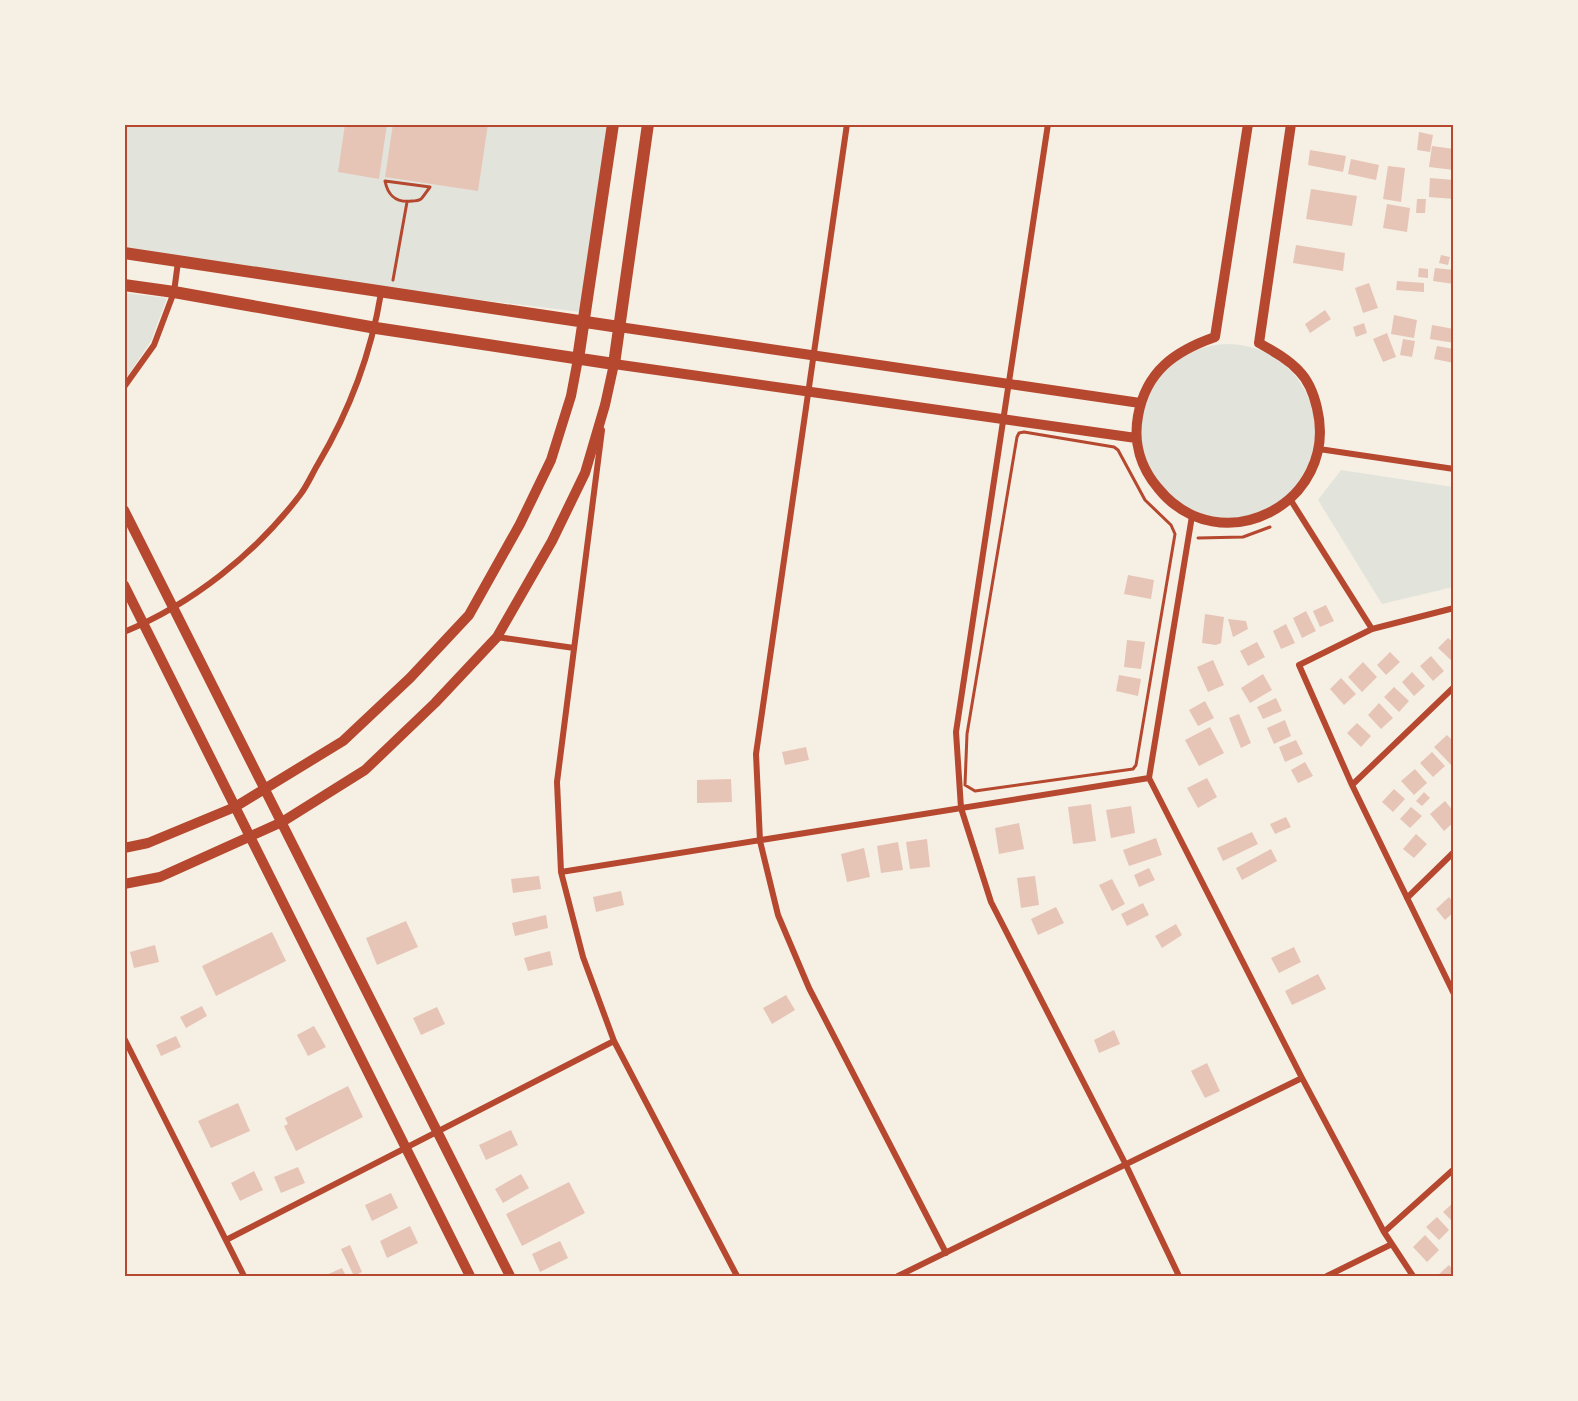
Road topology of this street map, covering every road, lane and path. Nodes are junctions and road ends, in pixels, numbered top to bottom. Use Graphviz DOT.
graph roads {
  1 [pos="613,124"];
  2 [pos="648,124"];
  3 [pos="847,124"];
  4 [pos="1048,124"];
  5 [pos="1248,124"];
  6 [pos="1291,124"];
  7 [pos="407,202"];
  8 [pos="124,253"];
  9 [pos="178,261"];
  10 [pos="124,285"];
  11 [pos="174,292"];
  12 [pos="386,293"];
  13 [pos="584,323"];
  14 [pos="619,327"];
  15 [pos="376,328"];
  16 [pos="812,356"];
  17 [pos="578,359"];
  18 [pos="614,364"];
  19 [pos="1009,384"];
  20 [pos="124,387"];
  21 [pos="807,393"];
  22 [pos="1140,403"];
  23 [pos="605,405"];
  24 [pos="1004,418"];
  25 [pos="1136,438"];
  26 [pos="1319,449"];
  27 [pos="1454,469"];
  28 [pos="1293,503"];
  29 [pos="124,510"];
  30 [pos="1192,516"];
  31 [pos="1198,538"];
  32 [pos="124,585"];
  33 [pos="174,606"];
  34 [pos="1454,608"];
  35 [pos="144,624"];
  36 [pos="1372,629"];
  37 [pos="124,632"];
  38 [pos="497,637"];
  39 [pos="574,648"];
  40 [pos="1454,687"];
  41 [pos="1109,771"];
  42 [pos="1149,778"];
  43 [pos="1352,785"];
  44 [pos="266,790"];
  45 [pos="235,807"];
  46 [pos="961,808"];
  47 [pos="282,822"];
  48 [pos="250,837"];
  49 [pos="760,840"];
  50 [pos="124,848"];
  51 [pos="1454,852"];
  52 [pos="561,872"];
  53 [pos="124,884"];
  54 [pos="1407,898"];
  55 [pos="1454,994"];
  56 [pos="124,1038"];
  57 [pos="614,1041"];
  58 [pos="1302,1078"];
  59 [pos="438,1132"];
  60 [pos="406,1148"];
  61 [pos="1126,1165"];
  62 [pos="1454,1169"];
  63 [pos="1384,1232"];
  64 [pos="226,1240"];
  65 [pos="1392,1244"];
  66 [pos="946,1253"];
  67 [pos="244,1276"];
  68 [pos="470,1276"];
  69 [pos="510,1276"];
  70 [pos="737,1276"];
  71 [pos="898,1276"];
  72 [pos="1179,1276"];
  73 [pos="1327,1276"];
  74 [pos="1413,1276"];
  1 -- 13 [label="main road"];
  2 -- 14 [label="main road"];
  3 -- 16 [label="street"];
  4 -- 19 [label="street"];
  5 -- 22 [label="street"];
  6 -- 26 [label="street"];
  7 -- 7 [label="path"];
  7 -- 12 [label="path"];
  8 -- 9 [label="main road"];
  9 -- 11 [label="street"];
  9 -- 12 [label="main road"];
  10 -- 11 [label="main road"];
  11 -- 15 [label="main road"];
  11 -- 20 [label="street"];
  12 -- 13 [label="main road"];
  12 -- 15 [label="street"];
  13 -- 14 [label="main road"];
  13 -- 17 [label="main road"];
  14 -- 16 [label="street"];
  14 -- 18 [label="main road"];
  15 -- 17 [label="main road"];
  15 -- 33 [label="street"];
  16 -- 19 [label="street"];
  16 -- 21 [label="street"];
  17 -- 18 [label="main road"];
  17 -- 44 [label="street"];
  18 -- 21 [label="street"];
  18 -- 23 [label="street"];
  19 -- 22 [label="street"];
  19 -- 24 [label="street"];
  21 -- 24 [label="street"];
  21 -- 49 [label="street"];
  22 -- 25 [label="street"];
  23 -- 38 [label="street"];
  23 -- 39 [label="street"];
  24 -- 25 [label="street"];
  24 -- 46 [label="street"];
  25 -- 30 [label="street"];
  26 -- 27 [label="street"];
  26 -- 28 [label="street"];
  28 -- 30 [label="street"];
  28 -- 31 [label="path"];
  28 -- 36 [label="street"];
  29 -- 33 [label="street"];
  30 -- 42 [label="street"];
  32 -- 35 [label="street"];
  33 -- 35 [label="street"];
  33 -- 44 [label="street"];
  34 -- 36 [label="street"];
  35 -- 37 [label="street"];
  35 -- 45 [label="street"];
  36 -- 43 [label="street"];
  38 -- 39 [label="street"];
  38 -- 47 [label="street"];
  39 -- 52 [label="street"];
  40 -- 43 [label="street"];
  41 -- 41 [label="path"];
  42 -- 46 [label="street"];
  42 -- 58 [label="street"];
  43 -- 54 [label="street"];
  44 -- 45 [label="street"];
  44 -- 47 [label="street"];
  45 -- 48 [label="street"];
  45 -- 50 [label="street"];
  46 -- 49 [label="street"];
  46 -- 61 [label="street"];
  47 -- 48 [label="street"];
  47 -- 59 [label="street"];
  48 -- 53 [label="street"];
  48 -- 60 [label="street"];
  49 -- 52 [label="street"];
  49 -- 66 [label="street"];
  51 -- 54 [label="street"];
  52 -- 57 [label="street"];
  54 -- 55 [label="street"];
  56 -- 64 [label="street"];
  57 -- 59 [label="street"];
  57 -- 70 [label="street"];
  58 -- 61 [label="street"];
  58 -- 63 [label="street"];
  59 -- 60 [label="street"];
  59 -- 69 [label="street"];
  60 -- 64 [label="street"];
  60 -- 68 [label="street"];
  61 -- 66 [label="street"];
  61 -- 72 [label="street"];
  62 -- 63 [label="street"];
  63 -- 65 [label="street"];
  64 -- 67 [label="street"];
  65 -- 73 [label="street"];
  65 -- 74 [label="street"];
  66 -- 71 [label="street"];
}
